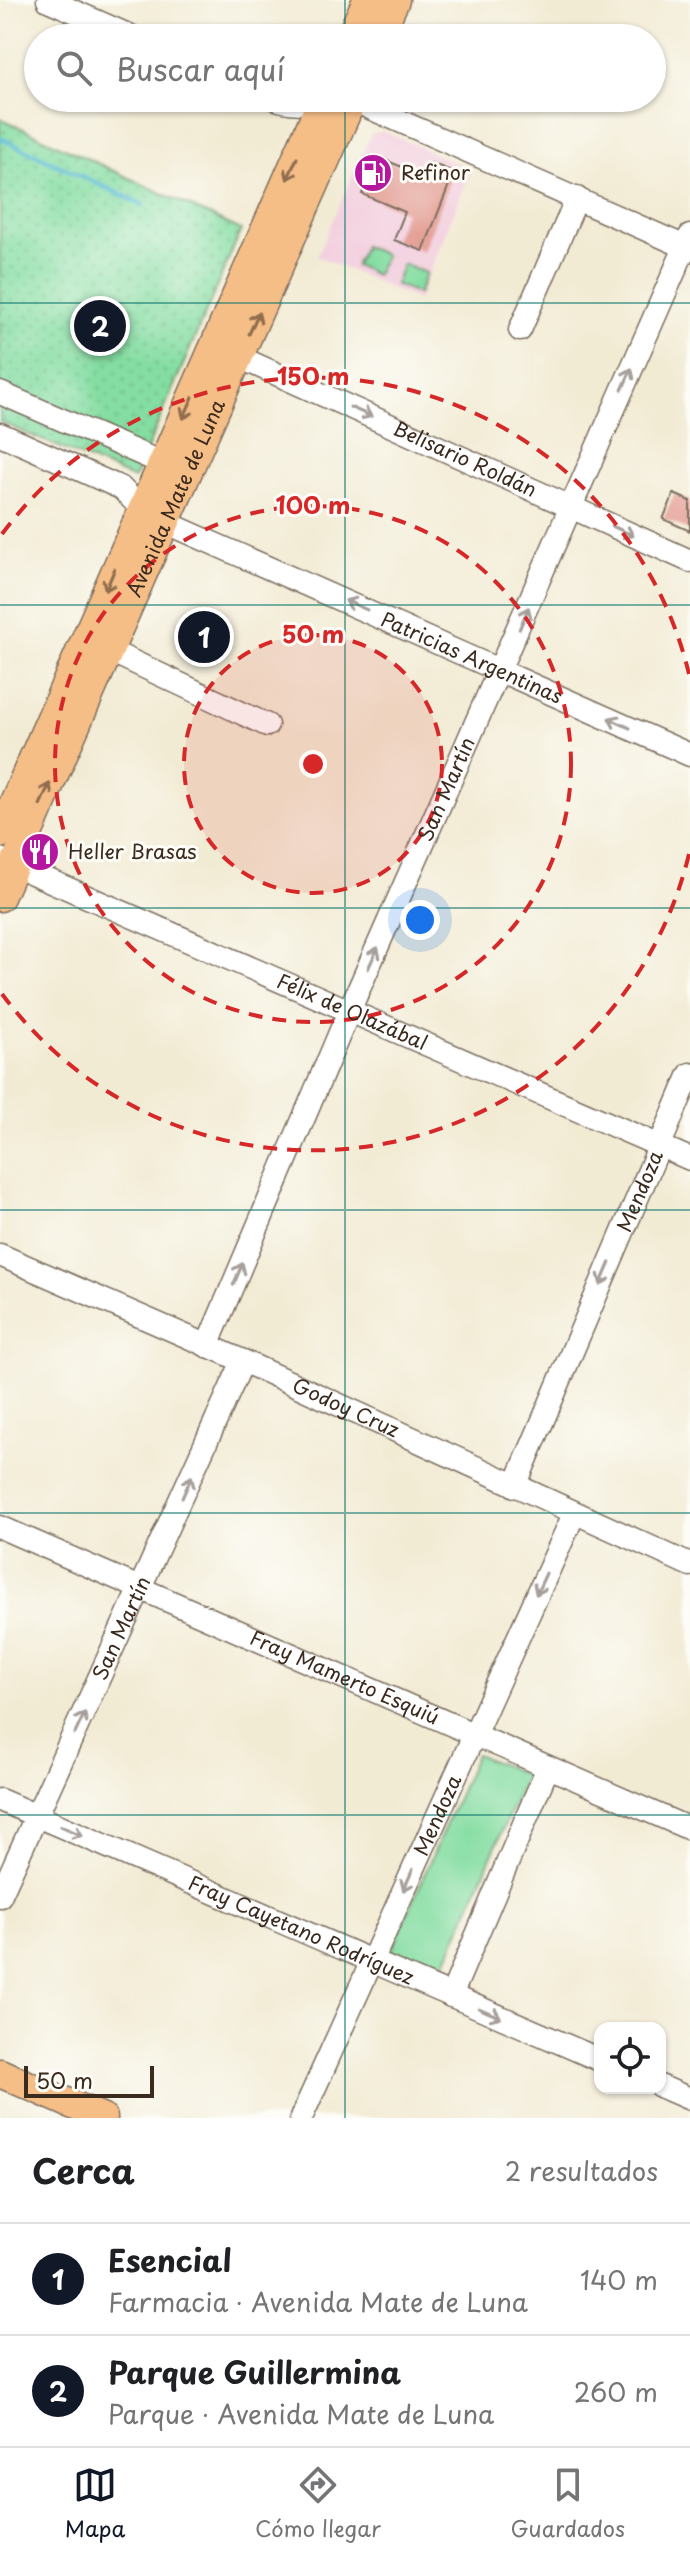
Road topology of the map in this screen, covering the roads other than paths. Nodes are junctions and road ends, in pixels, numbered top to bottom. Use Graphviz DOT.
graph roads {
  1 [pos="367,0"];
  2 [pos="395,0"];
  3 [pos="62,3"];
  4 [pos="106,24"];
  5 [pos="356,24"];
  6 [pos="384,24"];
  7 [pos="317,112"];
  8 [pos="347,112"];
  9 [pos="382,112"];
  10 [pos="577,198"];
  11 [pos="688,244"];
  12 [pos="520,330"];
  13 [pos="239,357"];
  14 [pos="0,393"];
  15 [pos="0,434"];
  16 [pos="162,463"];
  17 [pos="572,507"];
  18 [pos="153,515"];
  19 [pos="690,561"];
  20 [pos="108,650"];
  21 [pos="502,669"];
  22 [pos="267,725"];
  23 [pos="690,755"];
  24 [pos="0,834"];
  25 [pos="7,862"];
  26 [pos="0,897"];
  27 [pos="350,1009"];
  28 [pos="690,1074"];
  29 [pos="659,1146"];
  30 [pos="690,1159"];
  31 [pos="0,1255"];
  32 [pos="207,1346"];
  33 [pos="243,1361"];
  34 [pos="515,1486"];
  35 [pos="574,1514"];
  36 [pos="0,1527"];
  37 [pos="690,1565"];
  38 [pos="142,1588"];
  39 [pos="473,1732"];
  40 [pos="548,1767"];
  41 [pos="0,1800"];
  42 [pos="38,1816"];
  43 [pos="690,1829"];
  44 [pos="0,1896"];
  45 [pos="371,1962"];
  46 [pos="451,1996"];
  47 [pos="594,2057"];
  48 [pos="0,2073"];
  49 [pos="666,2089"];
  50 [pos="690,2099"];
  51 [pos="103,2118"];
  52 [pos="301,2118"];
  1 -- 5 [label="main road"];
  2 -- 6 [label="main road"];
  3 -- 4 [label="street"];
  7 -- 16 [label="main road, Avenida Mate de Luna, one-way"];
  13 -- 8 [label="main road, Avenida Mate de Luna, one-way"];
  9 -- 10 [label="street"];
  10 -- 11 [label="street"];
  10 -- 12 [label="street"];
  17 -- 11 [label="street, San Martín, one-way"];
  13 -- 17 [label="street, Belisario Roldán, one-way"];
  13 -- 18 [label="main road, Avenida Mate de Luna"];
  14 -- 16 [label="street"];
  15 -- 18 [label="street, Patricias Argentinas"];
  16 -- 18 [label="main road, Avenida Mate de Luna"];
  17 -- 19 [label="street, Belisario Roldán, one-way"];
  21 -- 17 [label="street, San Martín, one-way"];
  18 -- 20 [label="main road, Avenida Mate de Luna"];
  21 -- 18 [label="street, Patricias Argentinas, one-way"];
  18 -- 24 [label="main road, Avenida Mate de Luna, one-way"];
  20 -- 22 [label="street"];
  25 -- 20 [label="main road, Avenida Mate de Luna, one-way"];
  23 -- 21 [label="street, Patricias Argentinas, one-way"];
  27 -- 21 [label="street, San Martín, one-way"];
  25 -- 26 [label="main road, Avenida Mate de Luna"];
  25 -- 27 [label="street, Félix de Olazábal"];
  27 -- 29 [label="street, Félix de Olazábal"];
  32 -- 27 [label="street, San Martín, one-way"];
  28 -- 29 [label="street, Mendoza"];
  29 -- 30 [label="street, Félix de Olazábal"];
  29 -- 34 [label="street, Mendoza, one-way"];
  31 -- 32 [label="street, Godoy Cruz"];
  32 -- 33 [label="street, Godoy Cruz"];
  33 -- 34 [label="street, Godoy Cruz"];
  38 -- 33 [label="street, San Martín, one-way"];
  34 -- 35 [label="street, Godoy Cruz"];
  35 -- 37 [label="street, Godoy Cruz"];
  35 -- 39 [label="street, Mendoza, one-way"];
  36 -- 38 [label="street, Fray Mamerto Esquiú"];
  38 -- 39 [label="street, Fray Mamerto Esquiú"];
  42 -- 38 [label="street, San Martín, one-way"];
  39 -- 40 [label="street, Fray Mamerto Esquiú"];
  39 -- 45 [label="street, Mendoza, one-way"];
  40 -- 43 [label="street, Fray Mamerto Esquiú"];
  40 -- 46 [label="street"];
  41 -- 42 [label="street, Fray Cayetano Rodríguez"];
  42 -- 44 [label="street, San Martín"];
  42 -- 45 [label="street, Fray Cayetano Rodríguez, one-way"];
  45 -- 46 [label="street, Fray Cayetano Rodríguez"];
  45 -- 52 [label="street, Mendoza"];
  46 -- 47 [label="street, Fray Cayetano Rodríguez, one-way"];
  48 -- 51 [label="main road"];
  49 -- 50 [label="street"];
}
